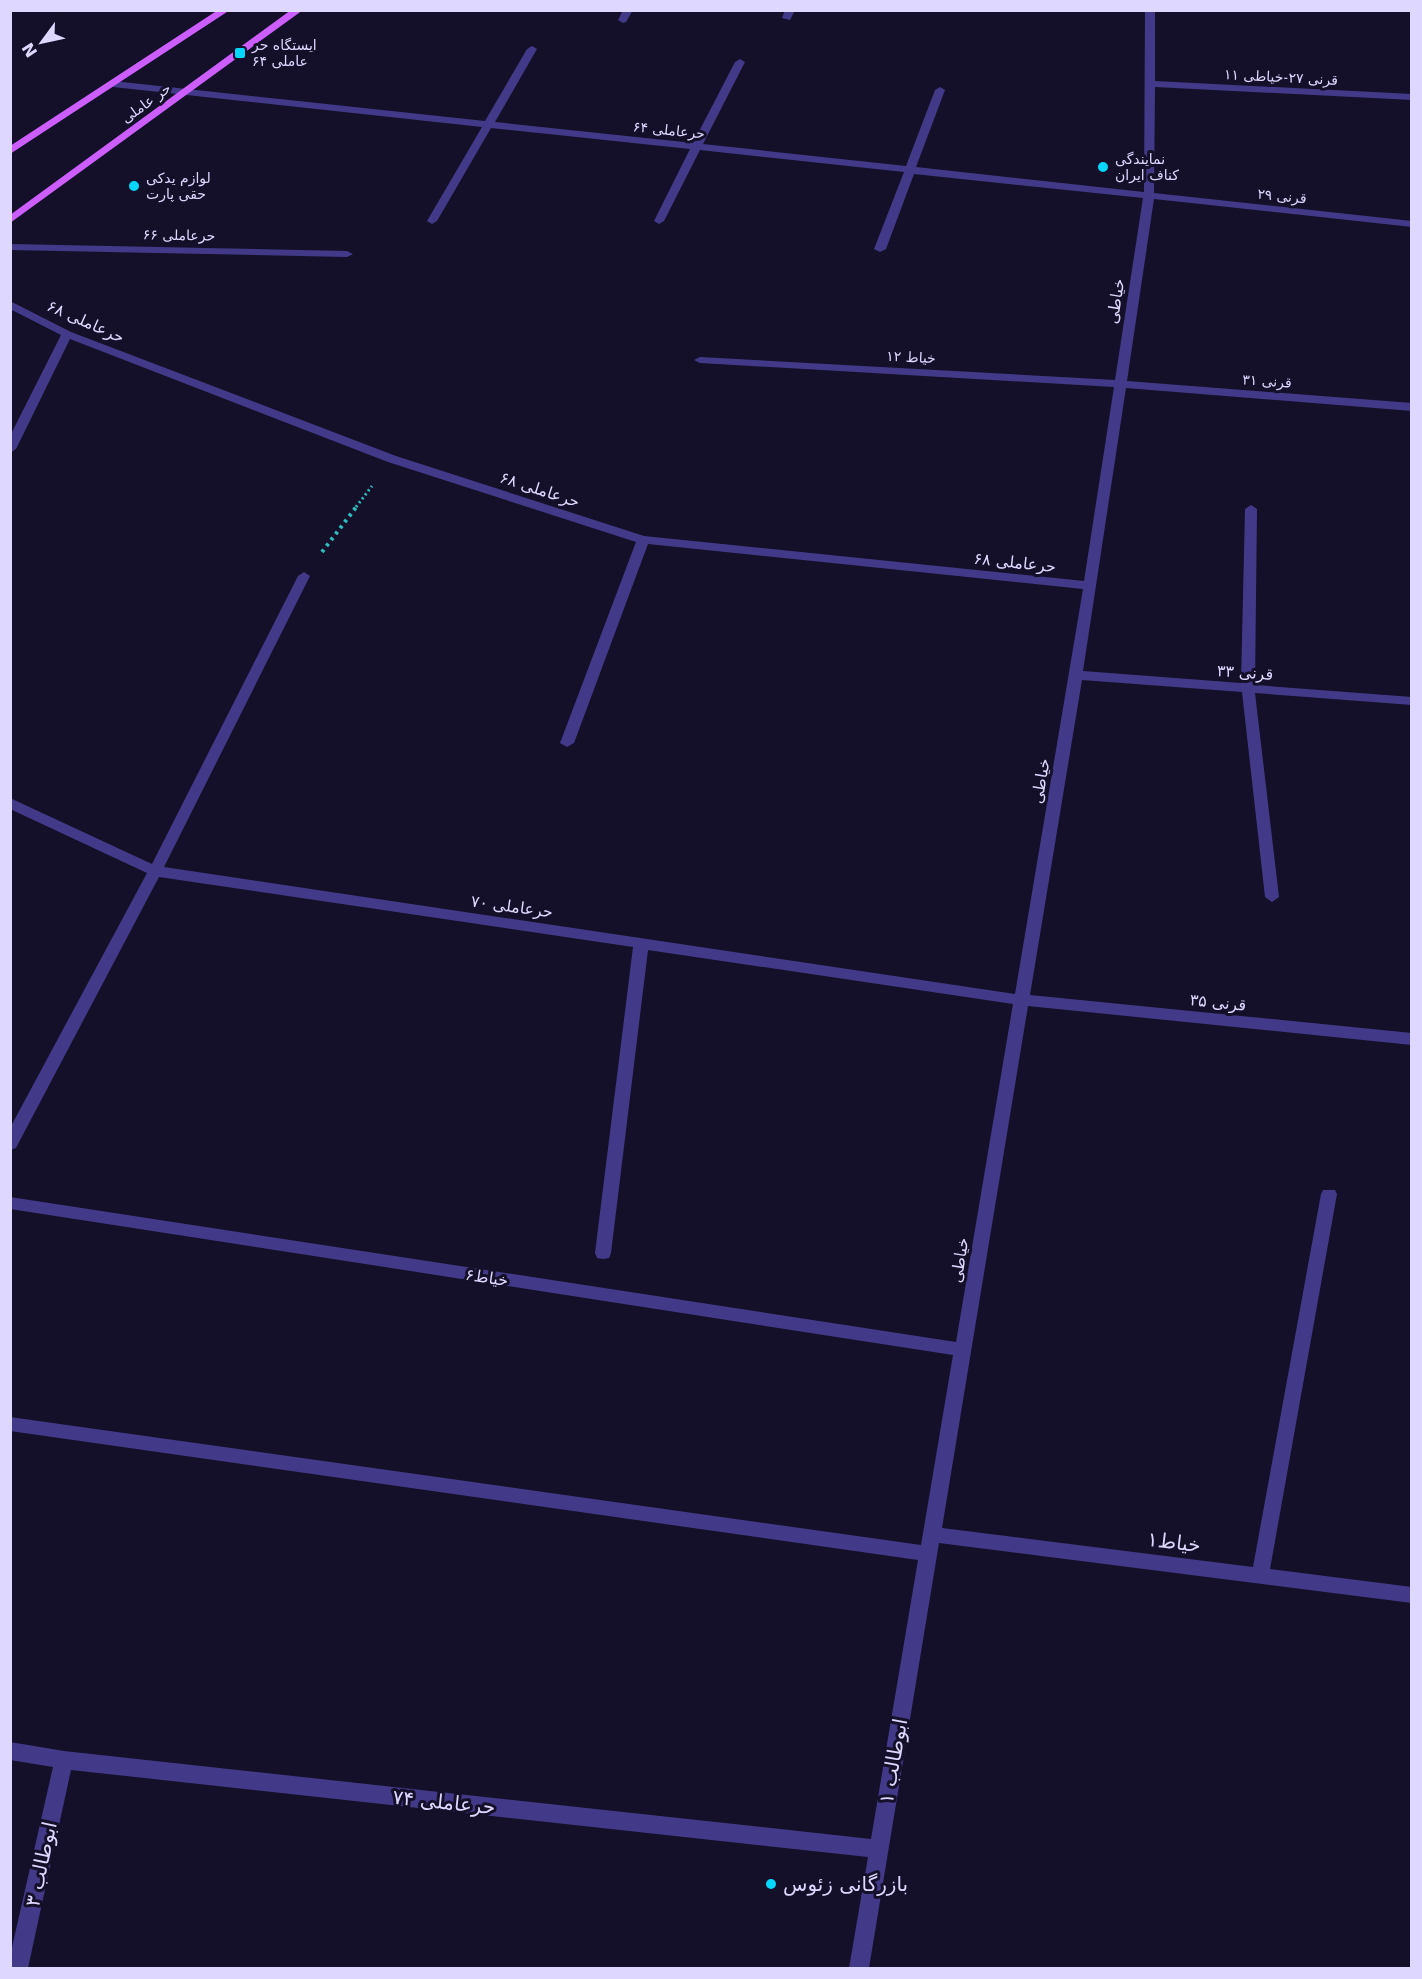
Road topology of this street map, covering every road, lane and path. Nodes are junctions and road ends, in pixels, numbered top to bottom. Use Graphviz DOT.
graph roads {
  1 [pos="225,10"];
  2 [pos="298,10"];
  3 [pos="1150,10"];
  4 [pos="532,49"];
  5 [pos="740,62"];
  6 [pos="112,84"];
  7 [pos="1150,84"];
  8 [pos="940,90"];
  9 [pos="185,93"];
  10 [pos="1412,97"];
  11 [pos="488,126"];
  12 [pos="696,148"];
  13 [pos="10,151"];
  14 [pos="909,171"];
  15 [pos="1149,197"];
  16 [pos="10,220"];
  17 [pos="432,221"];
  18 [pos="659,221"];
  19 [pos="1412,224"];
  20 [pos="10,247"];
  21 [pos="880,249"];
  22 [pos="347,254"];
  23 [pos="10,304"];
  24 [pos="67,334"];
  25 [pos="700,360"];
  26 [pos="1121,384"];
  27 [pos="1412,407"];
  28 [pos="10,449"];
  29 [pos="392,459"];
  30 [pos="1251,509"];
  31 [pos="643,540"];
  32 [pos="304,576"];
  33 [pos="1090,586"];
  34 [pos="1076,675"];
  35 [pos="1248,688"];
  36 [pos="1412,701"];
  37 [pos="567,743"];
  38 [pos="10,803"];
  39 [pos="155,871"];
  40 [pos="1272,897"];
  41 [pos="641,943"];
  42 [pos="1021,1000"];
  43 [pos="1412,1039"];
  44 [pos="10,1144"];
  45 [pos="1329,1194"];
  46 [pos="10,1203"];
  47 [pos="603,1252"];
  48 [pos="963,1350"];
  49 [pos="10,1424"];
  50 [pos="931,1534"];
  51 [pos="928,1554"];
  52 [pos="1260,1576"];
  53 [pos="1412,1595"];
  54 [pos="10,1751"];
  55 [pos="64,1760"];
  56 [pos="878,1849"];
  57 [pos="18,1968"];
  58 [pos="859,1968"];
  1 -- 6 [label="main road, حر عاملی"];
  2 -- 9 [label="main road, حر عاملی"];
  3 -- 7 [label="street, خیاطی"];
  4 -- 11 [label="street"];
  5 -- 12 [label="street"];
  6 -- 9 [label="street, حرعاملی ۶۴"];
  6 -- 13 [label="main road, حر عاملی"];
  7 -- 10 [label="street, قرنی ۲۷-خیاطی ۱۱"];
  7 -- 15 [label="street, خیاطی"];
  8 -- 14 [label="street"];
  9 -- 11 [label="street, حرعاملی ۶۴"];
  9 -- 16 [label="main road, حر عاملی"];
  11 -- 12 [label="street, حرعاملی ۶۴"];
  11 -- 17 [label="street"];
  12 -- 14 [label="street, حرعاملی ۶۴"];
  12 -- 18 [label="street"];
  14 -- 15 [label="street, حرعاملی ۶۴"];
  14 -- 21 [label="street"];
  15 -- 19 [label="street, قرنی ۲۹"];
  15 -- 26 [label="street, خیاطی"];
  20 -- 22 [label="street, حرعاملی ۶۶"];
  23 -- 24 [label="street, حرعاملی ۶۸"];
  24 -- 28 [label="street"];
  24 -- 29 [label="street, حرعاملی ۶۸"];
  25 -- 26 [label="street, خیاط ۱۲"];
  26 -- 27 [label="street, قرنی ۳۱"];
  26 -- 33 [label="street, خیاطی"];
  29 -- 31 [label="street, حرعاملی ۶۸"];
  29 -- 32 [label="path"];
  30 -- 35 [label="street"];
  31 -- 33 [label="street, حرعاملی ۶۸"];
  31 -- 37 [label="street"];
  32 -- 39 [label="street"];
  33 -- 34 [label="street, خیاطی"];
  34 -- 35 [label="street, قرنی ۳۳"];
  34 -- 42 [label="street, خیاطی"];
  35 -- 36 [label="street, قرنی ۳۳"];
  35 -- 40 [label="street"];
  38 -- 39 [label="street, حرعاملی ۷۰"];
  39 -- 41 [label="street, حرعاملی ۷۰"];
  39 -- 44 [label="street"];
  41 -- 42 [label="street, حرعاملی ۷۰"];
  41 -- 47 [label="street"];
  42 -- 43 [label="street, قرنی ۳۵"];
  42 -- 48 [label="street, خیاطی"];
  45 -- 52 [label="street"];
  46 -- 48 [label="street, خیاط۶"];
  48 -- 50 [label="street, خیاطی"];
  49 -- 51 [label="street"];
  50 -- 51 [label="street, خیاطی"];
  50 -- 52 [label="street, خیاط۱"];
  51 -- 56 [label="street, ابوطالب ۱"];
  52 -- 53 [label="street, خیاط۱"];
  54 -- 55 [label="street, حرعاملی ۷۴"];
  55 -- 56 [label="street, حرعاملی ۷۴"];
  55 -- 57 [label="street, ابوطالب ۳"];
  56 -- 58 [label="street, ابوطالب ۱"];
}
